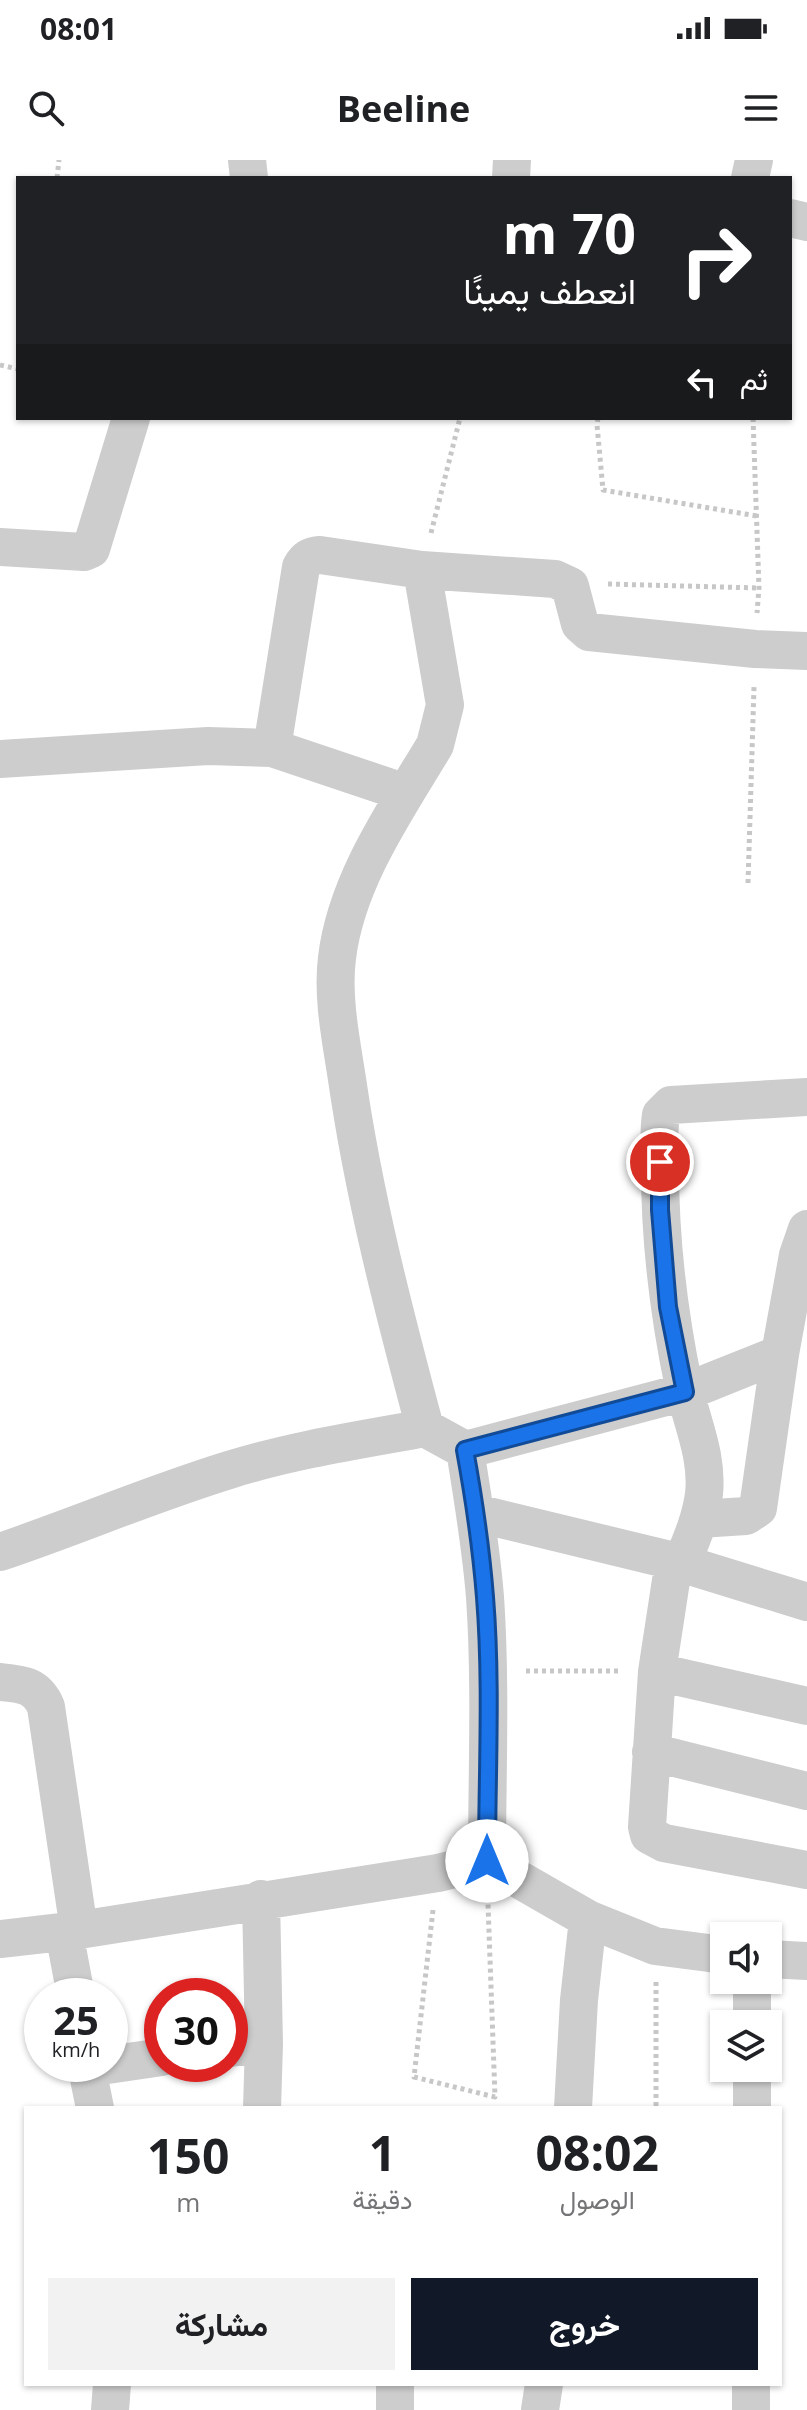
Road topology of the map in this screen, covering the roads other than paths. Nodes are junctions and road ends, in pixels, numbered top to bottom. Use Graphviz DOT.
graph roads {
  1 [pos="130,420"];
  2 [pos="0,547"];
  3 [pos="422,570"];
  4 [pos="807,651"];
  5 [pos="272,748"];
  6 [pos="0,759"];
  7 [pos="406,793"];
  8 [pos="807,1097"];
  9 [pos="807,1229"];
  10 [pos="780,1354"];
  11 [pos="685,1392"];
  12 [pos="425,1428"];
  13 [pos="465,1450"];
  14 [pos="476,1513"];
  15 [pos="699,1519"];
  16 [pos="0,1552"];
  17 [pos="678,1562"];
  18 [pos="807,1602"];
  19 [pos="657,1672"];
  20 [pos="0,1682"];
  21 [pos="807,1706"];
  22 [pos="651,1752"];
  23 [pos="807,1791"];
  24 [pos="487,1861"];
  25 [pos="807,1870"];
  26 [pos="261,1899"];
  27 [pos="588,1919"];
  28 [pos="72,1931"];
  29 [pos="0,1939"];
  30 [pos="710,1953"];
  31 [pos="782,1960"];
  32 [pos="807,1961"];
  33 [pos="75,1978"];
  34 [pos="248,2036"];
  35 [pos="248,2050"];
  36 [pos="90,2082"];
  37 [pos="752,2082"];
  38 [pos="95,2106"];
  39 [pos="262,2106"];
  40 [pos="573,2106"];
  41 [pos="752,2106"];
  42 [pos="112,2386"];
  43 [pos="395,2386"];
  44 [pos="544,2386"];
  45 [pos="751,2386"];
  46 [pos="110,2410"];
  47 [pos="395,2410"];
  48 [pos="540,2410"];
  49 [pos="751,2410"];
  1 -- 2 [label="street"];
  3 -- 4 [label="street"];
  3 -- 5 [label="street"];
  3 -- 7 [label="street"];
  5 -- 6 [label="street"];
  5 -- 7 [label="street"];
  7 -- 12 [label="street"];
  8 -- 11 [label="street"];
  9 -- 10 [label="street"];
  10 -- 11 [label="street"];
  10 -- 15 [label="street"];
  11 -- 13 [label="street"];
  11 -- 15 [label="street"];
  12 -- 13 [label="street"];
  12 -- 16 [label="street"];
  13 -- 14 [label="street"];
  14 -- 17 [label="street"];
  14 -- 24 [label="street"];
  15 -- 17 [label="street"];
  17 -- 18 [label="street"];
  17 -- 19 [label="street"];
  19 -- 21 [label="street"];
  19 -- 22 [label="street"];
  20 -- 28 [label="street"];
  22 -- 23 [label="street"];
  22 -- 25 [label="street"];
  24 -- 26 [label="street"];
  24 -- 27 [label="street"];
  26 -- 28 [label="street"];
  26 -- 34 [label="street"];
  27 -- 30 [label="street"];
  27 -- 40 [label="street"];
  28 -- 29 [label="street"];
  28 -- 33 [label="street"];
  31 -- 32 [label="street"];
  35 -- 39 [label="street"];
  36 -- 38 [label="street"];
  37 -- 41 [label="street"];
  42 -- 46 [label="street"];
  43 -- 47 [label="street"];
  44 -- 48 [label="street"];
  45 -- 49 [label="street"];
}
